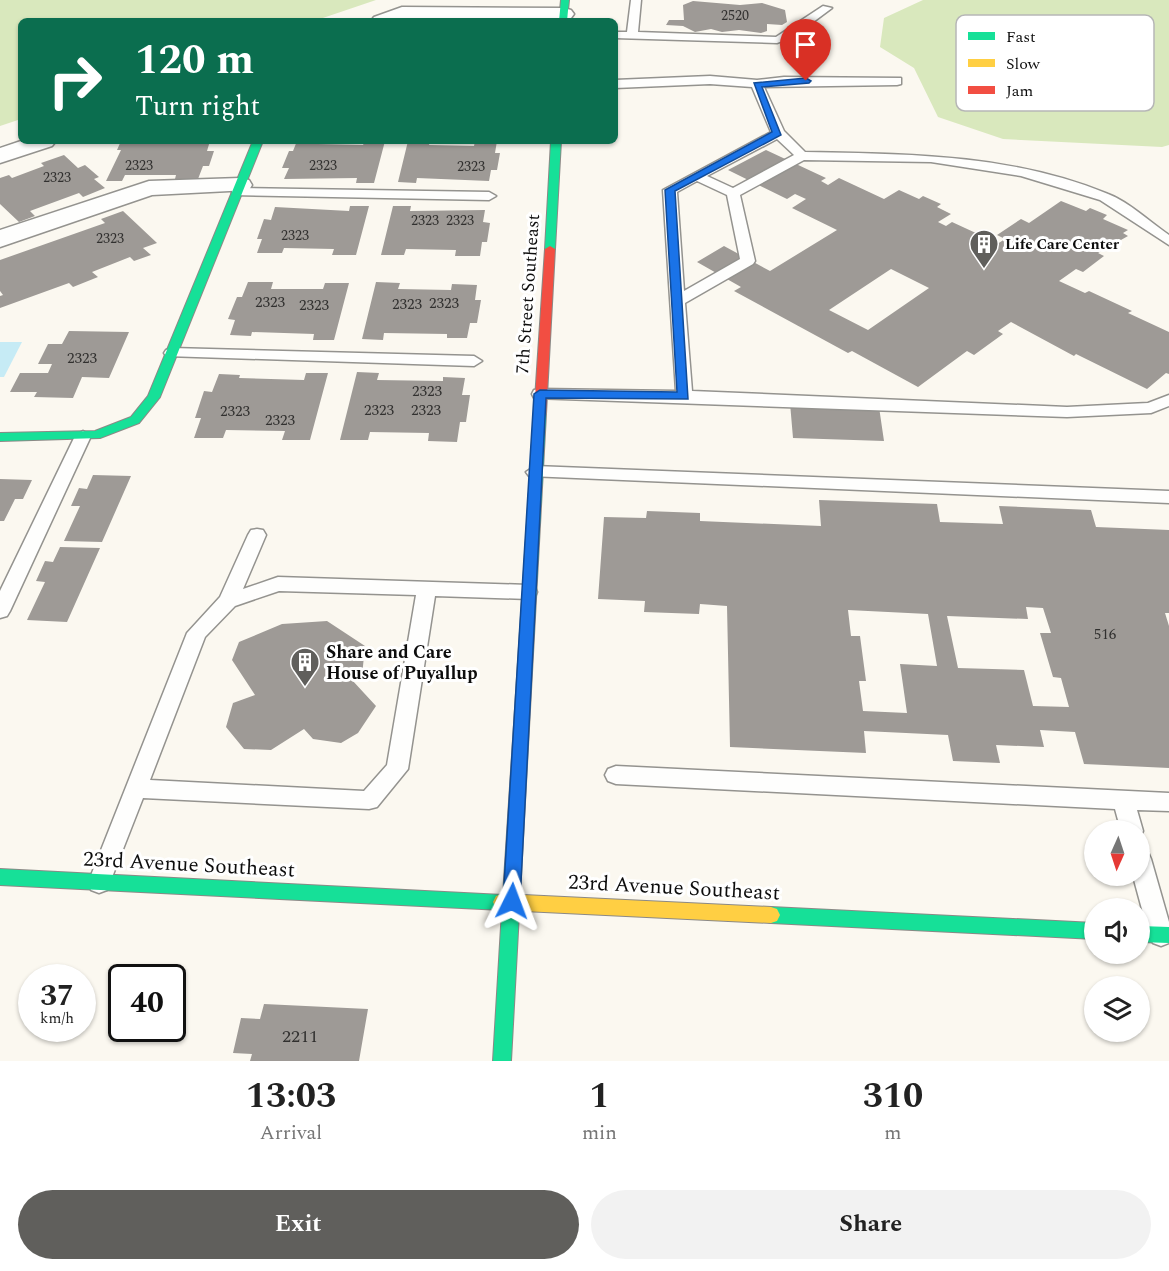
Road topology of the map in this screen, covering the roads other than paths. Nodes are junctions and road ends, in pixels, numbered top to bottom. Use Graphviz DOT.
graph roads {
  1 [pos="636,0"];
  2 [pos="827,8"];
  3 [pos="564,12"];
  4 [pos="389,18"];
  5 [pos="618,35"];
  6 [pos="632,35"];
  7 [pos="897,81"];
  8 [pos="618,84"];
  9 [pos="757,84"];
  10 [pos="778,133"];
  11 [pos="35,144"];
  12 [pos="257,144"];
  13 [pos="556,144"];
  14 [pos="0,156"];
  15 [pos="802,156"];
  16 [pos="697,176"];
  17 [pos="239,188"];
  18 [pos="733,193"];
  19 [pos="489,196"];
  20 [pos="0,239"];
  21 [pos="1169,241"];
  22 [pos="677,301"];
  23 [pos="172,353"];
  24 [pos="474,361"];
  25 [pos="540,394"];
  26 [pos="684,396"];
  27 [pos="1169,400"];
  28 [pos="83,436"];
  29 [pos="0,437"];
  30 [pos="535,472"];
  31 [pos="1169,497"];
  32 [pos="257,535"];
  33 [pos="427,589"];
  34 [pos="528,592"];
  35 [pos="228,602"];
  36 [pos="0,611"];
  37 [pos="616,775"];
  38 [pos="134,788"];
  39 [pos="1123,799"];
  40 [pos="1169,802"];
  41 [pos="1129,820"];
  42 [pos="0,878"];
  43 [pos="99,883"];
  44 [pos="1146,886"];
  45 [pos="512,901"];
  46 [pos="1084,930"];
  47 [pos="1157,934"];
  48 [pos="502,1061"];
  1 -- 6 [label="lane"];
  2 -- 6 [label="lane"];
  3 -- 4 [label="street"];
  5 -- 6 [label="lane"];
  7 -- 9 [label="lane"];
  8 -- 9 [label="lane"];
  9 -- 10 [label="lane"];
  10 -- 15 [label="lane"];
  10 -- 16 [label="lane"];
  11 -- 14 [label="street"];
  12 -- 17 [label="street"];
  13 -- 25 [label="street, 7th Street Southeast"];
  15 -- 18 [label="lane"];
  15 -- 21 [label="lane"];
  16 -- 18 [label="lane"];
  16 -- 22 [label="lane"];
  17 -- 19 [label="lane"];
  17 -- 20 [label="street"];
  17 -- 23 [label="street"];
  18 -- 22 [label="lane"];
  22 -- 26 [label="lane"];
  23 -- 24 [label="lane"];
  23 -- 28 [label="street"];
  25 -- 26 [label="lane"];
  25 -- 30 [label="street, 7th Street Southeast"];
  26 -- 27 [label="lane"];
  28 -- 29 [label="street"];
  28 -- 36 [label="lane"];
  30 -- 31 [label="lane"];
  30 -- 34 [label="street, 7th Street Southeast"];
  32 -- 35 [label="lane"];
  33 -- 34 [label="lane"];
  33 -- 35 [label="lane"];
  33 -- 38 [label="lane"];
  34 -- 45 [label="street, 7th Street Southeast"];
  35 -- 38 [label="lane"];
  37 -- 39 [label="lane"];
  38 -- 43 [label="lane"];
  39 -- 40 [label="lane"];
  39 -- 41 [label="lane"];
  42 -- 43 [label="street, 23rd Avenue Southeast"];
  43 -- 45 [label="street, 23rd Avenue Southeast"];
  44 -- 47 [label="lane"];
  45 -- 46 [label="street, 23rd Avenue Southeast"];
  45 -- 48 [label="street, 7th Street Southeast"];
}
